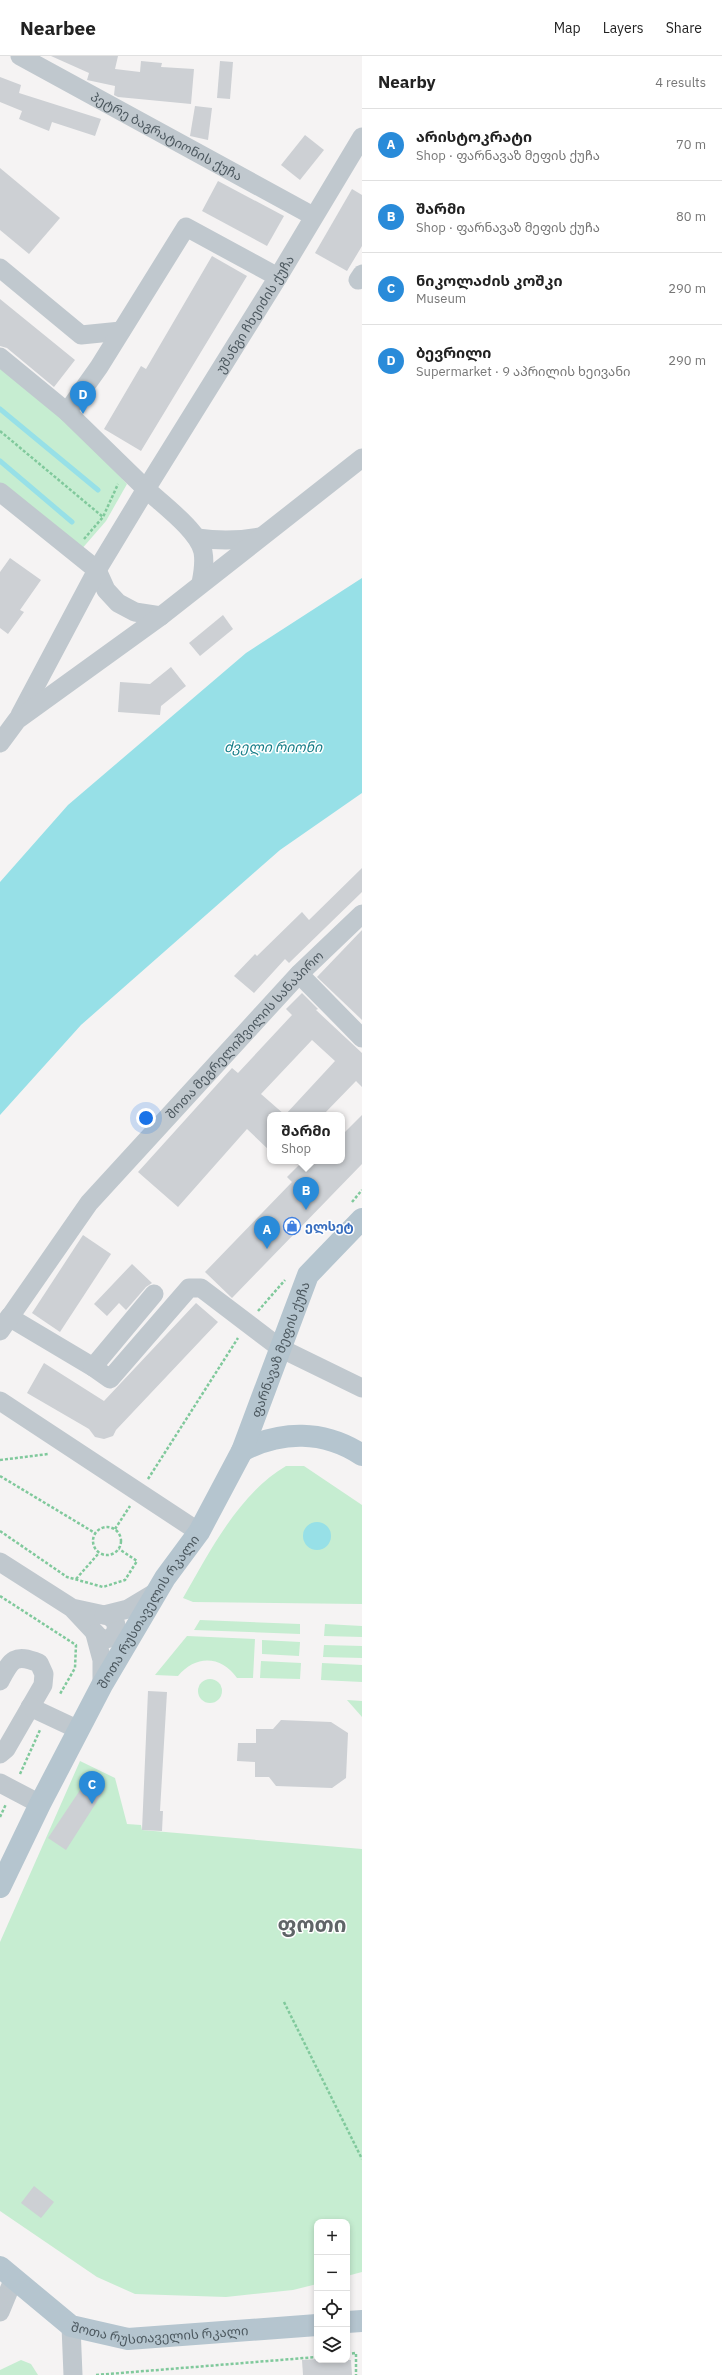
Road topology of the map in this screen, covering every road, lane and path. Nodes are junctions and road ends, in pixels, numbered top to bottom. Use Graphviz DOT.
graph roads {
  1 [pos="20,56"];
  2 [pos="362,137"];
  3 [pos="313,216"];
  4 [pos="0,268"];
  5 [pos="278,277"];
  6 [pos="122,331"];
  7 [pos="0,357"];
  8 [pos="67,412"];
  9 [pos="0,431"];
  10 [pos="362,458"];
  11 [pos="125,469"];
  12 [pos="146,489"];
  13 [pos="0,492"];
  14 [pos="103,517"];
  15 [pos="262,536"];
  16 [pos="197,538"];
  17 [pos="74,551"];
  18 [pos="97,570"];
  19 [pos="201,583"];
  20 [pos="161,616"];
  21 [pos="17,720"];
  22 [pos="0,743"];
  23 [pos="362,914"];
  24 [pos="299,974"];
  25 [pos="362,1038"];
  26 [pos="362,1190"];
  27 [pos="354,1214"];
  28 [pos="289,1275"];
  29 [pos="154,1294"];
  30 [pos="4,1324"];
  31 [pos="248,1324"];
  32 [pos="280,1348"];
  33 [pos="93,1367"];
  34 [pos="362,1388"];
  35 [pos="0,1401"];
  36 [pos="74,1450"];
  37 [pos="242,1451"];
  38 [pos="362,1455"];
  39 [pos="0,1460"];
  40 [pos="0,1476"];
  41 [pos="139,1494"];
  42 [pos="115,1529"];
  43 [pos="0,1531"];
  44 [pos="198,1532"];
  45 [pos="95,1533"];
  46 [pos="119,1549"];
  47 [pos="99,1553"];
  48 [pos="0,1562"];
  49 [pos="76,1579"];
  50 [pos="158,1591"];
  51 [pos="72,1608"];
  52 [pos="104,1615"];
  53 [pos="95,1634"];
  54 [pos="0,1681"];
  55 [pos="102,1685"];
  56 [pos="30,1707"];
  57 [pos="79,1730"];
  58 [pos="0,1754"];
  59 [pos="0,1783"];
  60 [pos="40,1804"];
  61 [pos="0,1887"];
  62 [pos="284,2002"];
  63 [pos="362,2159"];
  64 [pos="7,2273"];
  65 [pos="0,2312"];
  66 [pos="362,2321"];
  67 [pos="350,2322"];
  68 [pos="314,2325"];
  69 [pos="71,2326"];
  70 [pos="350,2354"];
  71 [pos="314,2357"];
  72 [pos="73,2375"];
  73 [pos="96,2375"];
  74 [pos="356,2375"];
  1 -- 3 [label="street, პეტრე ბაგრატიონის ქუჩა"];
  2 -- 3 [label="street, უშანგი ჩხეიძის ქუჩა"];
  3 -- 5 [label="street, უშანგი ჩხეიძის ქუჩა"];
  4 -- 6 [label="street"];
  5 -- 6 [label="street"];
  5 -- 12 [label="street, უშანგი ჩხეიძის ქუჩა"];
  6 -- 8 [label="street"];
  7 -- 8 [label="street"];
  8 -- 11 [label="street"];
  9 -- 14 [label="path"];
  10 -- 15 [label="street"];
  11 -- 12 [label="street"];
  11 -- 14 [label="path"];
  12 -- 16 [label="street"];
  12 -- 18 [label="street"];
  13 -- 17 [label="street"];
  14 -- 17 [label="path"];
  15 -- 16 [label="street"];
  15 -- 19 [label="street"];
  16 -- 19 [label="street"];
  17 -- 18 [label="street"];
  18 -- 20 [label="street"];
  18 -- 21 [label="street"];
  19 -- 20 [label="street"];
  20 -- 21 [label="street"];
  21 -- 22 [label="street"];
  23 -- 24 [label="street, შოთა მეგრელიშვილის სანაპირო"];
  24 -- 25 [label="street"];
  24 -- 30 [label="street, შოთა მეგრელიშვილის სანაპირო"];
  26 -- 27 [label="path"];
  27 -- 32 [label="main road, ფარნავაზ მეფის ქუჩა"];
  28 -- 31 [label="path"];
  29 -- 33 [label="street"];
  30 -- 33 [label="street"];
  31 -- 32 [label="street"];
  31 -- 33 [label="street"];
  31 -- 41 [label="path"];
  32 -- 34 [label="street"];
  32 -- 37 [label="main road, ფარნავაზ მეფის ქუჩა"];
  35 -- 36 [label="street"];
  36 -- 39 [label="path"];
  36 -- 41 [label="street"];
  37 -- 38 [label="main road"];
  37 -- 44 [label="main road, შოთა რუსთაველის რკალი"];
  40 -- 45 [label="path"];
  41 -- 42 [label="path"];
  41 -- 44 [label="street"];
  42 -- 45 [label="path"];
  42 -- 46 [label="path"];
  43 -- 49 [label="path"];
  44 -- 50 [label="main road, შოთა რუსთაველის რკალი"];
  45 -- 47 [label="path"];
  46 -- 47 [label="path"];
  46 -- 49 [label="path"];
  47 -- 49 [label="path"];
  48 -- 51 [label="street"];
  50 -- 52 [label="street"];
  50 -- 55 [label="main road, შოთა რუსთაველის რკალი"];
  51 -- 52 [label="street"];
  51 -- 53 [label="street"];
  52 -- 53 [label="street"];
  53 -- 55 [label="street"];
  54 -- 56 [label="street"];
  55 -- 57 [label="main road, შოთა რუსთაველის რკალი"];
  56 -- 57 [label="street"];
  56 -- 58 [label="street"];
  57 -- 60 [label="main road, შოთა რუსთაველის რკალი"];
  59 -- 60 [label="street"];
  60 -- 61 [label="main road, შოთა რუსთაველის რკალი"];
  62 -- 63 [label="path"];
  64 -- 65 [label="street"];
  64 -- 69 [label="main road, შოთა რუსთაველის რკალი"];
  66 -- 67 [label="main road"];
  68 -- 69 [label="main road, შოთა რუსთაველის რკალი"];
  69 -- 72 [label="street"];
  70 -- 74 [label="path"];
  71 -- 73 [label="path"];
}
